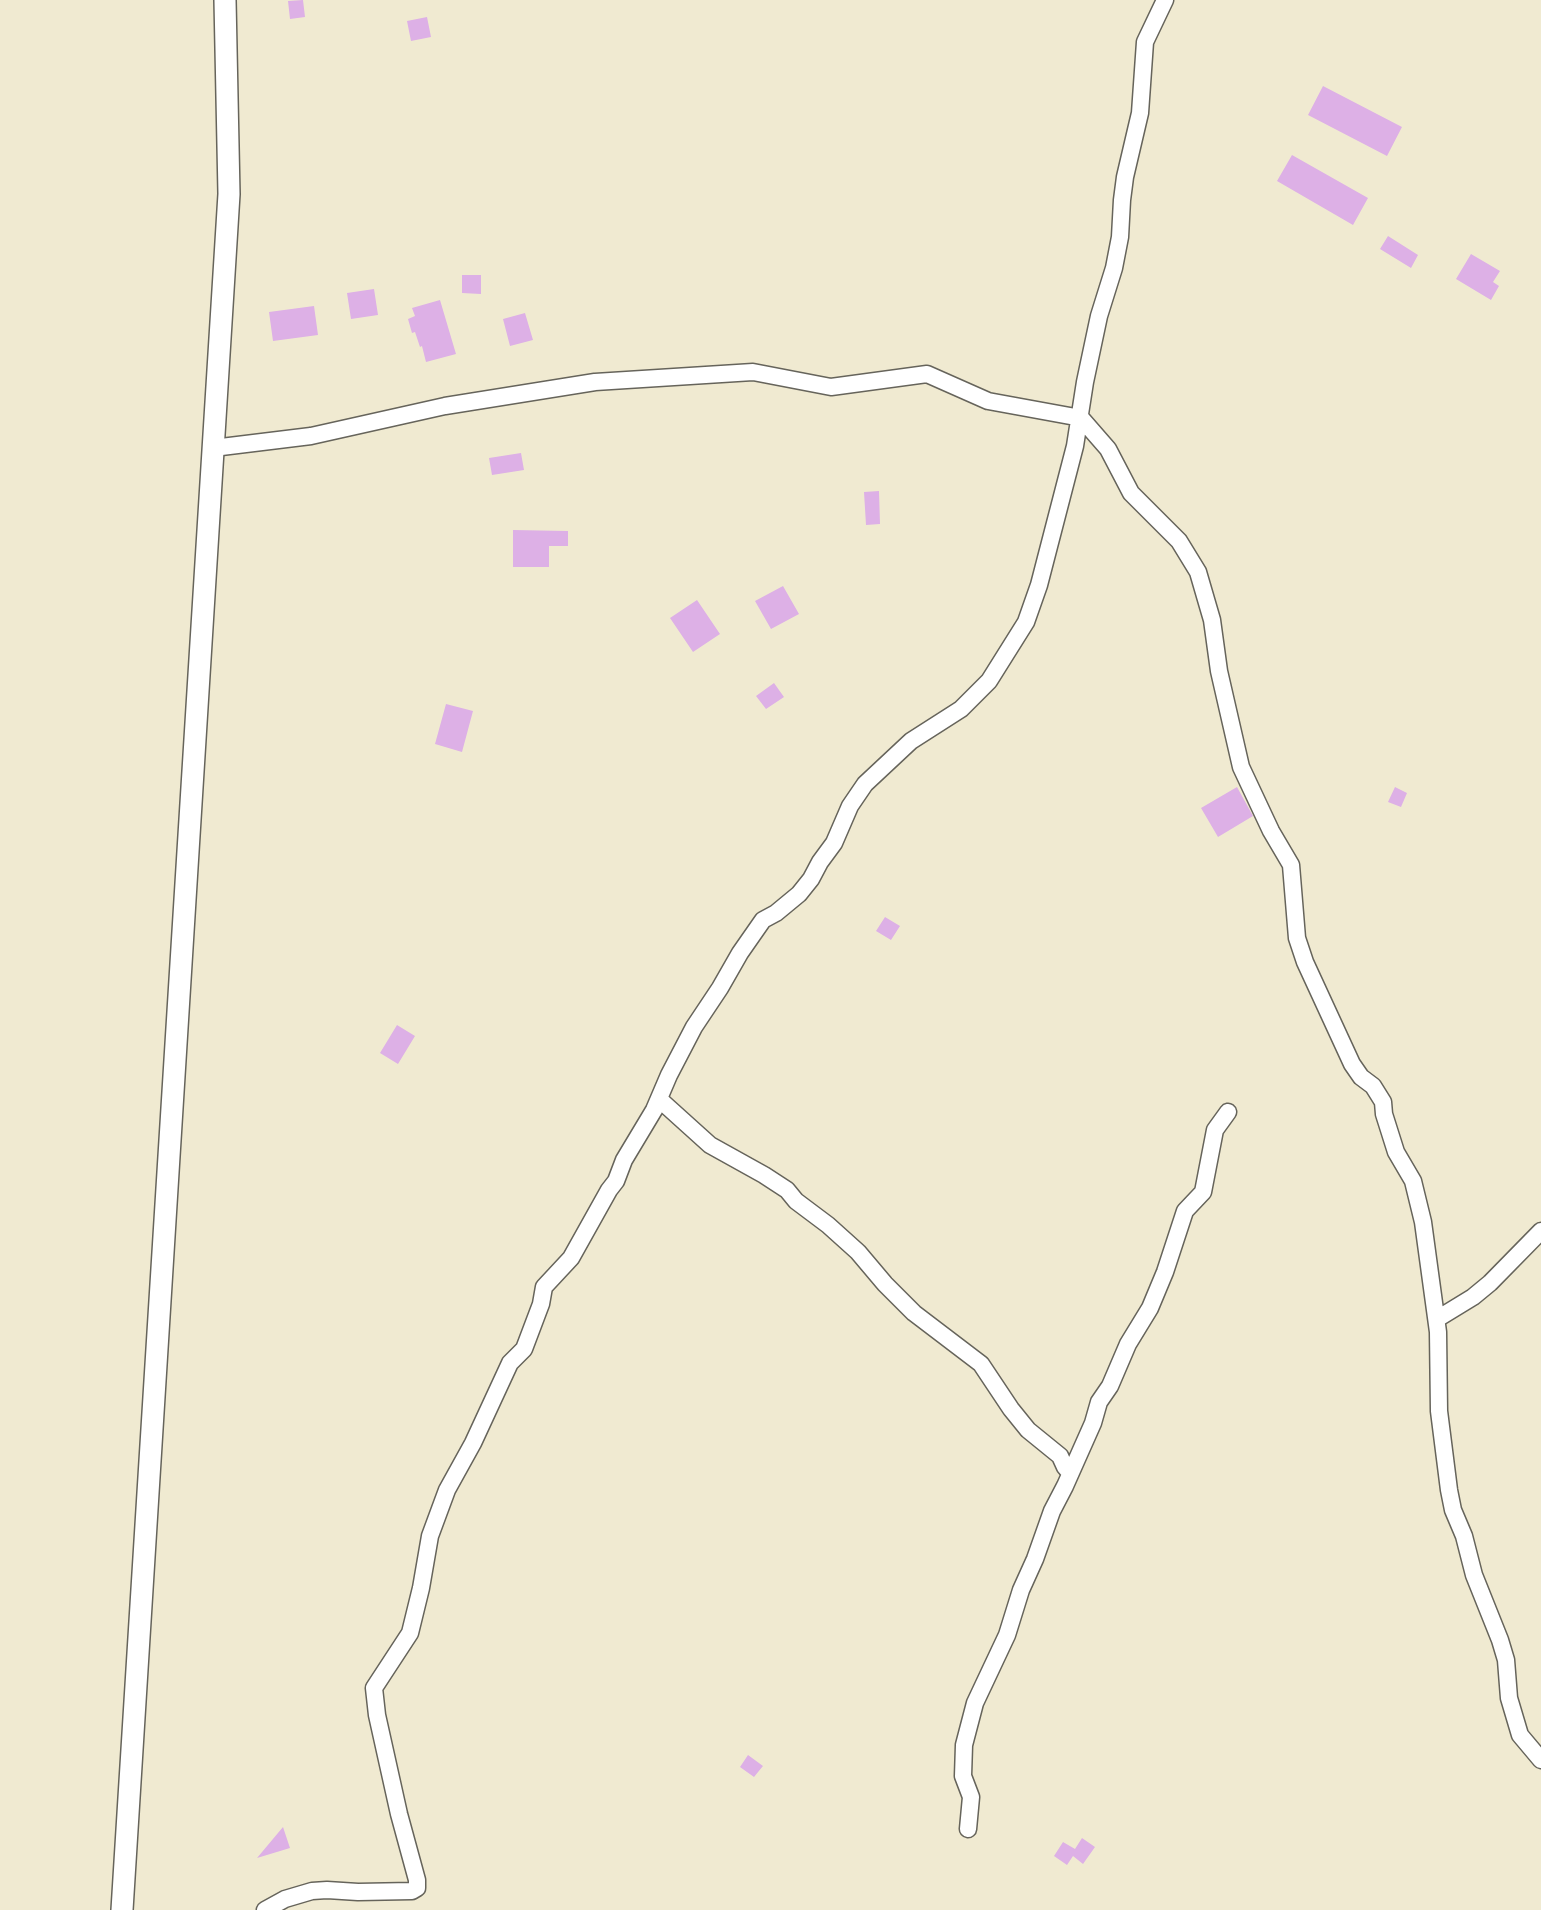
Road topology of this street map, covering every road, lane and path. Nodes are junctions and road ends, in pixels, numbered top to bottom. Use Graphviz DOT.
graph roads {
  1 [pos="225,0"];
  2 [pos="1165,0"];
  3 [pos="1081,418"];
  4 [pos="213,448"];
  5 [pos="659,1099"];
  6 [pos="1228,1112"];
  7 [pos="1541,1231"];
  8 [pos="1437,1319"];
  9 [pos="1070,1473"];
  10 [pos="1541,1760"];
  11 [pos="968,1829"];
  12 [pos="122,1910"];
  13 [pos="265,1910"];
  1 -- 4 [label="street"];
  2 -- 3 [label="street"];
  3 -- 4 [label="street"];
  3 -- 5 [label="street"];
  3 -- 8 [label="street"];
  4 -- 12 [label="street"];
  5 -- 9 [label="street"];
  5 -- 13 [label="street"];
  6 -- 9 [label="street"];
  7 -- 8 [label="street"];
  8 -- 10 [label="street"];
  9 -- 11 [label="street"];
}
